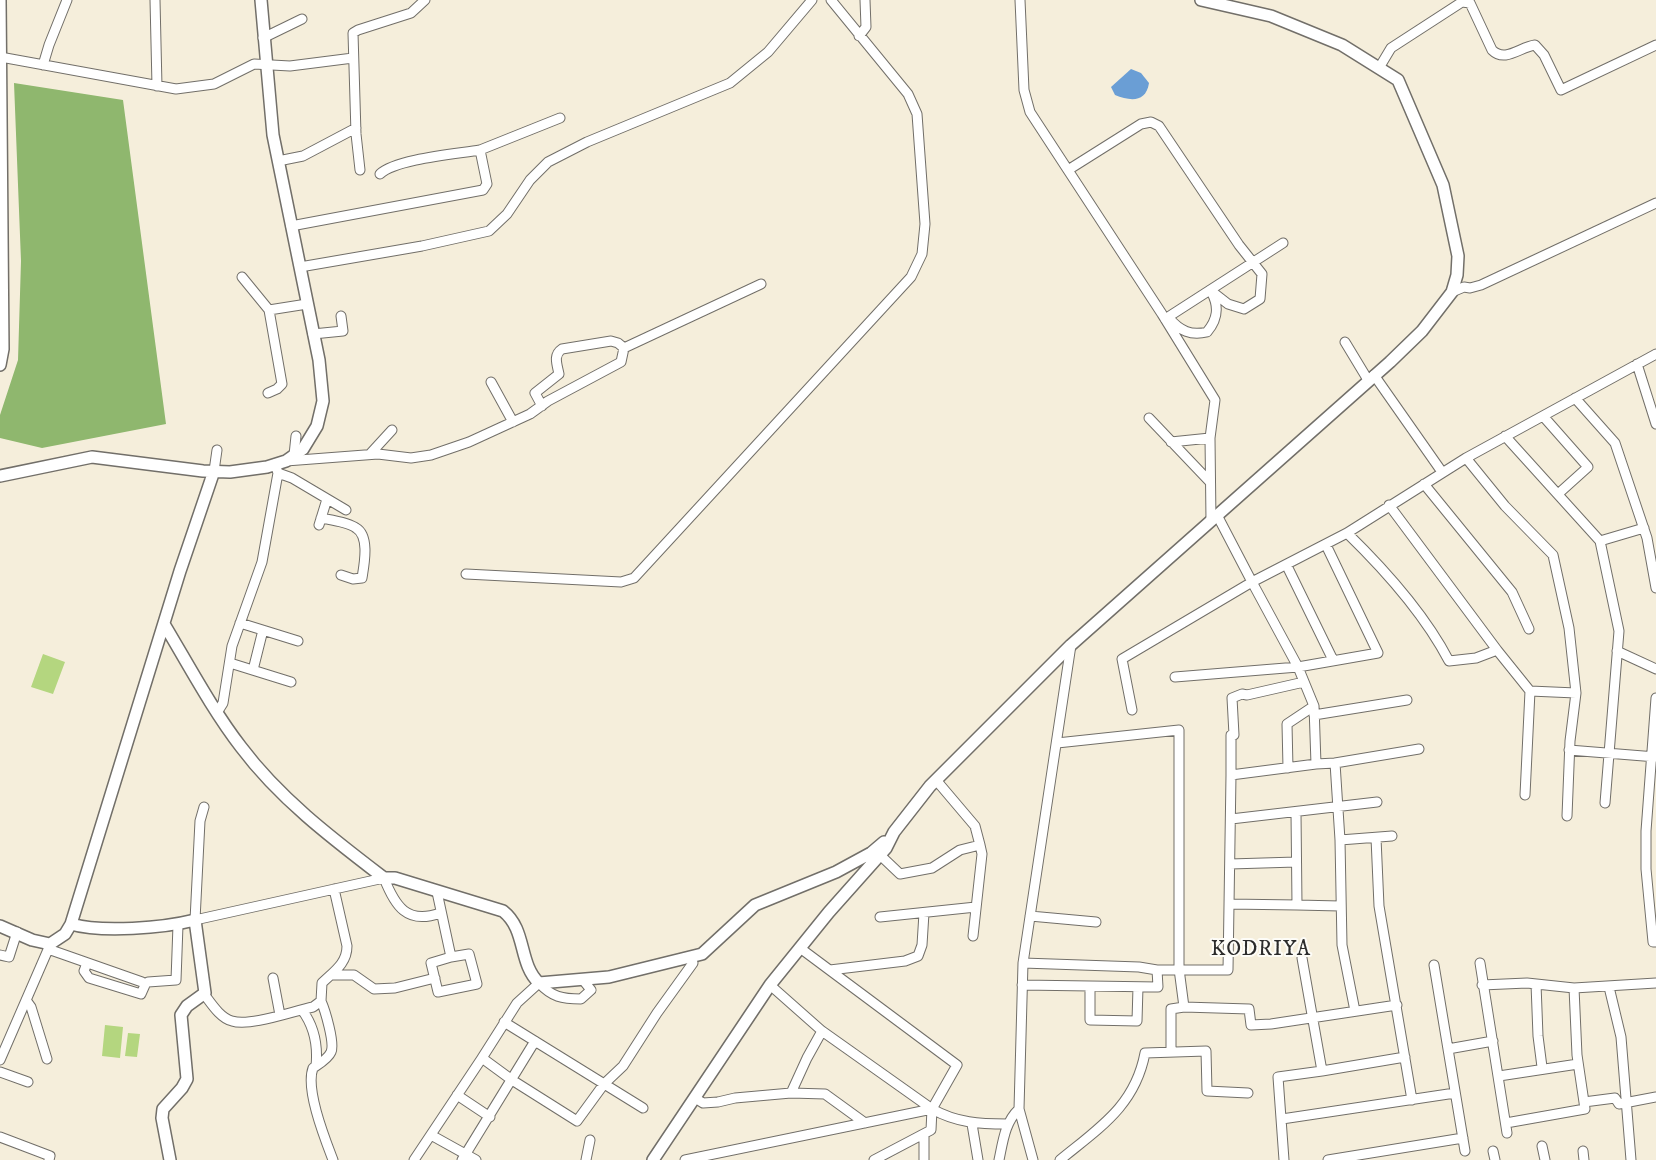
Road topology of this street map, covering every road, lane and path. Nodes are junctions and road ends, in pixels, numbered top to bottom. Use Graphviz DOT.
graph roads {
  1 [pos="0,0"];
  2 [pos="67,0"];
  3 [pos="155,0"];
  4 [pos="261,0"];
  5 [pos="425,0"];
  6 [pos="812,0"];
  7 [pos="832,0"];
  8 [pos="865,0"];
  9 [pos="1020,0"];
  10 [pos="1201,0"];
  11 [pos="302,19"];
  12 [pos="859,36"];
  13 [pos="263,38"];
  14 [pos="1656,45"];
  15 [pos="0,57"];
  16 [pos="353,58"];
  17 [pos="266,64"];
  18 [pos="43,65"];
  19 [pos="1379,68"];
  20 [pos="157,86"];
  21 [pos="560,118"];
  22 [pos="356,128"];
  23 [pos="480,150"];
  24 [pos="278,161"];
  25 [pos="360,170"];
  26 [pos="1068,170"];
  27 [pos="1,173"];
  28 [pos="380,174"];
  29 [pos="1656,203"];
  30 [pos="291,226"];
  31 [pos="1283,243"];
  32 [pos="1252,263"];
  33 [pos="300,267"];
  34 [pos="242,277"];
  35 [pos="761,284"];
  36 [pos="1210,290"];
  37 [pos="1452,292"];
  38 [pos="307,304"];
  39 [pos="270,310"];
  40 [pos="342,316"];
  41 [pos="1166,318"];
  42 [pos="313,334"];
  43 [pos="1345,342"];
  44 [pos="624,348"];
  45 [pos="1656,354"];
  46 [pos="1638,364"];
  47 [pos="0,365"];
  48 [pos="1371,378"];
  49 [pos="491,382"];
  50 [pos="268,393"];
  51 [pos="1575,398"];
  52 [pos="542,406"];
  53 [pos="1543,416"];
  54 [pos="1149,418"];
  55 [pos="513,422"];
  56 [pos="1656,424"];
  57 [pos="392,430"];
  58 [pos="296,436"];
  59 [pos="1505,436"];
  60 [pos="1210,438"];
  61 [pos="1171,442"];
  62 [pos="217,450"];
  63 [pos="370,454"];
  64 [pos="1466,458"];
  65 [pos="283,464"];
  66 [pos="214,471"];
  67 [pos="1442,472"];
  68 [pos="0,476"];
  69 [pos="1209,481"];
  70 [pos="1424,484"];
  71 [pos="1558,494"];
  72 [pos="327,499"];
  73 [pos="1389,505"];
  74 [pos="346,510"];
  75 [pos="1214,518"];
  76 [pos="1644,528"];
  77 [pos="1347,533"];
  78 [pos="1600,541"];
  79 [pos="1326,545"];
  80 [pos="1287,566"];
  81 [pos="466,574"];
  82 [pos="340,575"];
  83 [pos="1252,582"];
  84 [pos="1656,588"];
  85 [pos="240,623"];
  86 [pos="164,624"];
  87 [pos="1529,629"];
  88 [pos="264,630"];
  89 [pos="298,641"];
  90 [pos="1071,645"];
  91 [pos="1497,650"];
  92 [pos="1617,651"];
  93 [pos="1333,660"];
  94 [pos="230,663"];
  95 [pos="1298,667"];
  96 [pos="253,670"];
  97 [pos="1656,670"];
  98 [pos="1175,677"];
  99 [pos="291,682"];
  100 [pos="1304,682"];
  101 [pos="1530,691"];
  102 [pos="1576,693"];
  103 [pos="1656,698"];
  104 [pos="1407,700"];
  105 [pos="1132,710"];
  106 [pos="218,711"];
  107 [pos="1314,711"];
  108 [pos="1057,744"];
  109 [pos="1419,749"];
  110 [pos="1569,750"];
  111 [pos="1609,752"];
  112 [pos="1654,756"];
  113 [pos="1335,763"];
  114 [pos="1316,764"];
  115 [pos="1288,768"];
  116 [pos="1231,774"];
  117 [pos="936,780"];
  118 [pos="1525,795"];
  119 [pos="1377,802"];
  120 [pos="1606,803"];
  121 [pos="204,807"];
  122 [pos="1338,807"];
  123 [pos="1296,813"];
  124 [pos="1567,816"];
  125 [pos="1231,819"];
  126 [pos="1646,831"];
  127 [pos="1656,831"];
  128 [pos="894,832"];
  129 [pos="1392,836"];
  130 [pos="1376,838"];
  131 [pos="1340,840"];
  132 [pos="980,845"];
  133 [pos="880,855"];
  134 [pos="1296,862"];
  135 [pos="1230,864"];
  136 [pos="384,878"];
  137 [pos="334,889"];
  138 [pos="437,892"];
  139 [pos="1229,904"];
  140 [pos="1297,905"];
  141 [pos="1340,906"];
  142 [pos="976,908"];
  143 [pos="440,913"];
  144 [pos="924,913"];
  145 [pos="1030,916"];
  146 [pos="880,917"];
  147 [pos="195,920"];
  148 [pos="1096,922"];
  149 [pos="71,924"];
  150 [pos="178,925"];
  151 [pos="0,926"];
  152 [pos="17,932"];
  153 [pos="973,936"];
  154 [pos="1656,942"];
  155 [pos="49,946"];
  156 [pos="800,948"];
  157 [pos="0,954"];
  158 [pos="451,957"];
  159 [pos="1302,958"];
  160 [pos="693,962"];
  161 [pos="87,963"];
  162 [pos="1023,963"];
  163 [pos="1480,963"];
  164 [pos="1434,965"];
  165 [pos="1179,969"];
  166 [pos="830,970"];
  167 [pos="1157,970"];
  168 [pos="331,975"];
  169 [pos="273,978"];
  170 [pos="435,978"];
  171 [pos="148,982"];
  172 [pos="589,983"];
  173 [pos="1656,983"];
  174 [pos="539,984"];
  175 [pos="1536,984"];
  176 [pos="770,985"];
  177 [pos="1482,985"];
  178 [pos="1022,986"];
  179 [pos="1090,986"];
  180 [pos="1138,987"];
  181 [pos="1609,987"];
  182 [pos="1574,988"];
  183 [pos="204,994"];
  184 [pos="26,1000"];
  185 [pos="321,1002"];
  186 [pos="1397,1005"];
  187 [pos="1184,1007"];
  188 [pos="302,1010"];
  189 [pos="1355,1011"];
  190 [pos="280,1015"];
  191 [pos="1313,1018"];
  192 [pos="504,1022"];
  193 [pos="822,1031"];
  194 [pos="535,1041"];
  195 [pos="1493,1041"];
  196 [pos="1448,1048"];
  197 [pos="1171,1052"];
  198 [pos="1405,1057"];
  199 [pos="482,1058"];
  200 [pos="47,1059"];
  201 [pos="0,1060"];
  202 [pos="1578,1064"];
  203 [pos="316,1066"];
  204 [pos="1542,1068"];
  205 [pos="1322,1071"];
  206 [pos="0,1072"];
  207 [pos="1499,1076"];
  208 [pos="512,1080"];
  209 [pos="28,1082"];
  210 [pos="604,1084"];
  211 [pos="1248,1093"];
  212 [pos="1455,1093"];
  213 [pos="791,1094"];
  214 [pos="457,1095"];
  215 [pos="1656,1097"];
  216 [pos="695,1098"];
  217 [pos="1412,1100"];
  218 [pos="1584,1102"];
  219 [pos="1626,1103"];
  220 [pos="643,1108"];
  221 [pos="932,1109"];
  222 [pos="1019,1109"];
  223 [pos="490,1116"];
  224 [pos="1282,1119"];
  225 [pos="865,1123"];
  226 [pos="972,1124"];
  227 [pos="1007,1124"];
  228 [pos="924,1134"];
  229 [pos="431,1135"];
  230 [pos="0,1137"];
  231 [pos="1463,1138"];
  232 [pos="590,1140"];
  233 [pos="1542,1146"];
  234 [pos="1465,1151"];
  235 [pos="464,1157"];
  236 [pos="49,1160"];
  237 [pos="170,1160"];
  238 [pos="334,1160"];
  239 [pos="414,1160"];
  240 [pos="476,1160"];
  241 [pos="586,1160"];
  242 [pos="653,1160"];
  243 [pos="685,1160"];
  244 [pos="874,1160"];
  245 [pos="924,1160"];
  246 [pos="978,1160"];
  247 [pos="998,1160"];
  248 [pos="1033,1160"];
  249 [pos="1060,1160"];
  250 [pos="1284,1160"];
  251 [pos="1328,1160"];
  252 [pos="1545,1160"];
  253 [pos="1631,1160"];
  1 -- 15 [label="street"];
  2 -- 18 [label="street"];
  3 -- 20 [label="street"];
  4 -- 13 [label="street"];
  5 -- 16 [label="street"];
  6 -- 33 [label="street"];
  7 -- 12 [label="street"];
  8 -- 12 [label="street"];
  9 -- 26 [label="street"];
  10 -- 19 [label="street"];
  11 -- 13 [label="street"];
  12 -- 81 [label="street"];
  13 -- 17 [label="street"];
  14 -- 19 [label="street"];
  15 -- 18 [label="street"];
  15 -- 27 [label="street"];
  16 -- 17 [label="street"];
  16 -- 22 [label="street"];
  17 -- 20 [label="street"];
  17 -- 24 [label="street"];
  18 -- 20 [label="street"];
  19 -- 37 [label="street"];
  21 -- 23 [label="street"];
  22 -- 24 [label="street"];
  22 -- 25 [label="street"];
  23 -- 28 [label="street"];
  23 -- 30 [label="street"];
  24 -- 30 [label="street"];
  26 -- 32 [label="street"];
  26 -- 41 [label="street"];
  27 -- 47 [label="street"];
  29 -- 37 [label="street"];
  30 -- 33 [label="street"];
  31 -- 32 [label="street"];
  32 -- 36 [label="street"];
  32 -- 36 [label="street"];
  33 -- 38 [label="street"];
  34 -- 39 [label="street"];
  35 -- 44 [label="street"];
  36 -- 41 [label="street"];
  36 -- 41 [label="street"];
  37 -- 48 [label="street"];
  38 -- 39 [label="street"];
  38 -- 42 [label="street"];
  39 -- 50 [label="street"];
  40 -- 42 [label="street"];
  41 -- 60 [label="street"];
  42 -- 65 [label="street"];
  43 -- 48 [label="street"];
  44 -- 52 [label="street"];
  44 -- 52 [label="street"];
  45 -- 46 [label="street"];
  46 -- 51 [label="street"];
  46 -- 56 [label="street"];
  48 -- 67 [label="street"];
  48 -- 75 [label="street"];
  49 -- 55 [label="street"];
  51 -- 53 [label="street"];
  51 -- 76 [label="street"];
  52 -- 55 [label="street"];
  53 -- 59 [label="street"];
  53 -- 71 [label="street"];
  54 -- 61 [label="street"];
  55 -- 63 [label="street"];
  57 -- 63 [label="street"];
  58 -- 65 [label="street"];
  59 -- 64 [label="street"];
  59 -- 71 [label="street"];
  60 -- 61 [label="street"];
  60 -- 69 [label="street"];
  61 -- 69 [label="street"];
  62 -- 66 [label="street"];
  63 -- 65 [label="street"];
  64 -- 67 [label="street"];
  64 -- 102 [label="street"];
  65 -- 66 [label="street"];
  65 -- 72 [label="street"];
  65 -- 85 [label="street"];
  66 -- 68 [label="street"];
  66 -- 86 [label="street"];
  67 -- 70 [label="street"];
  69 -- 75 [label="street"];
  70 -- 73 [label="street"];
  70 -- 87 [label="street"];
  71 -- 78 [label="street"];
  72 -- 74 [label="street"];
  72 -- 82 [label="street"];
  73 -- 77 [label="street"];
  73 -- 91 [label="street"];
  75 -- 83 [label="street"];
  75 -- 90 [label="street"];
  76 -- 78 [label="street"];
  76 -- 84 [label="street"];
  77 -- 79 [label="street"];
  77 -- 91 [label="street"];
  78 -- 92 [label="street"];
  79 -- 80 [label="street"];
  79 -- 93 [label="street"];
  80 -- 83 [label="street"];
  80 -- 93 [label="street"];
  83 -- 95 [label="street"];
  83 -- 105 [label="street"];
  85 -- 88 [label="street"];
  85 -- 94 [label="street"];
  86 -- 106 [label="street"];
  86 -- 149 [label="street"];
  88 -- 89 [label="street"];
  88 -- 96 [label="street"];
  90 -- 108 [label="street"];
  90 -- 117 [label="street"];
  91 -- 101 [label="street"];
  92 -- 97 [label="street"];
  92 -- 111 [label="street"];
  93 -- 95 [label="street"];
  94 -- 96 [label="street"];
  94 -- 106 [label="street"];
  95 -- 98 [label="street"];
  95 -- 100 [label="street"];
  96 -- 99 [label="street"];
  100 -- 107 [label="street"];
  100 -- 116 [label="street"];
  101 -- 102 [label="street"];
  101 -- 118 [label="street"];
  102 -- 110 [label="street"];
  103 -- 112 [label="street"];
  104 -- 107 [label="street"];
  106 -- 136 [label="street"];
  107 -- 114 [label="street"];
  107 -- 115 [label="street"];
  108 -- 145 [label="street"];
  108 -- 165 [label="street"];
  109 -- 113 [label="street"];
  110 -- 111 [label="street"];
  110 -- 124 [label="street"];
  111 -- 112 [label="street"];
  111 -- 120 [label="street"];
  112 -- 126 [label="street"];
  113 -- 114 [label="street"];
  113 -- 122 [label="street"];
  114 -- 115 [label="street"];
  115 -- 116 [label="street"];
  116 -- 125 [label="street"];
  117 -- 128 [label="street"];
  117 -- 132 [label="street"];
  119 -- 122 [label="street"];
  121 -- 147 [label="street"];
  122 -- 123 [label="street"];
  122 -- 131 [label="street"];
  123 -- 125 [label="street"];
  123 -- 134 [label="street"];
  125 -- 135 [label="street"];
  126 -- 127 [label="street"];
  126 -- 154 [label="street"];
  128 -- 133 [label="street"];
  128 -- 172 [label="street"];
  129 -- 130 [label="street"];
  130 -- 131 [label="street"];
  130 -- 186 [label="street"];
  131 -- 141 [label="street"];
  132 -- 133 [label="street"];
  132 -- 142 [label="street"];
  133 -- 156 [label="street"];
  134 -- 135 [label="street"];
  134 -- 140 [label="street"];
  135 -- 139 [label="street"];
  136 -- 137 [label="street"];
  136 -- 138 [label="street"];
  136 -- 143 [label="street"];
  137 -- 147 [label="street"];
  137 -- 168 [label="street"];
  138 -- 143 [label="street"];
  138 -- 174 [label="street"];
  139 -- 140 [label="street"];
  139 -- 165 [label="street"];
  140 -- 141 [label="street"];
  141 -- 189 [label="street"];
  142 -- 144 [label="street"];
  142 -- 153 [label="street"];
  143 -- 158 [label="street"];
  144 -- 146 [label="street"];
  144 -- 166 [label="street"];
  145 -- 148 [label="street"];
  145 -- 162 [label="street"];
  147 -- 150 [label="street"];
  147 -- 183 [label="street"];
  149 -- 150 [label="street"];
  149 -- 155 [label="street"];
  150 -- 171 [label="street"];
  151 -- 152 [label="street"];
  152 -- 155 [label="street"];
  152 -- 157 [label="street"];
  155 -- 161 [label="street"];
  155 -- 184 [label="street"];
  156 -- 166 [label="street"];
  156 -- 176 [label="street"];
  158 -- 170 [label="street"];
  158 -- 170 [label="street"];
  159 -- 191 [label="street"];
  160 -- 210 [label="street"];
  161 -- 161 [label="street"];
  162 -- 167 [label="street"];
  162 -- 178 [label="street"];
  163 -- 177 [label="street"];
  164 -- 196 [label="street"];
  165 -- 167 [label="street"];
  165 -- 187 [label="street"];
  166 -- 221 [label="street"];
  167 -- 180 [label="street"];
  168 -- 170 [label="street"];
  168 -- 185 [label="street"];
  169 -- 190 [label="street"];
  172 -- 174 [label="street"];
  172 -- 174 [label="street"];
  173 -- 181 [label="street"];
  174 -- 192 [label="street"];
  175 -- 177 [label="street"];
  175 -- 182 [label="street"];
  175 -- 204 [label="street"];
  176 -- 193 [label="street"];
  176 -- 216 [label="street"];
  177 -- 195 [label="street"];
  178 -- 179 [label="street"];
  178 -- 222 [label="street"];
  179 -- 180 [label="street"];
  179 -- 180 [label="street"];
  181 -- 182 [label="street"];
  181 -- 219 [label="street"];
  182 -- 202 [label="street"];
  183 -- 190 [label="street"];
  183 -- 237 [label="street"];
  184 -- 200 [label="street"];
  184 -- 201 [label="street"];
  185 -- 188 [label="street"];
  185 -- 203 [label="street"];
  186 -- 189 [label="street"];
  186 -- 198 [label="street"];
  187 -- 191 [label="street"];
  187 -- 197 [label="street"];
  188 -- 190 [label="street"];
  188 -- 203 [label="street"];
  189 -- 191 [label="street"];
  191 -- 205 [label="street"];
  192 -- 194 [label="street"];
  192 -- 199 [label="street"];
  193 -- 213 [label="street"];
  193 -- 221 [label="street"];
  194 -- 208 [label="street"];
  194 -- 210 [label="street"];
  195 -- 196 [label="street"];
  195 -- 207 [label="street"];
  196 -- 212 [label="street"];
  197 -- 211 [label="street"];
  197 -- 249 [label="street"];
  198 -- 205 [label="street"];
  198 -- 217 [label="street"];
  199 -- 208 [label="street"];
  199 -- 214 [label="street"];
  202 -- 204 [label="street"];
  202 -- 218 [label="street"];
  203 -- 238 [label="street"];
  204 -- 207 [label="street"];
  205 -- 224 [label="street"];
  206 -- 209 [label="street"];
  207 -- 218 [label="street"];
  208 -- 210 [label="street"];
  208 -- 223 [label="street"];
  210 -- 220 [label="street"];
  212 -- 217 [label="street"];
  212 -- 231 [label="street"];
  213 -- 216 [label="street"];
  213 -- 225 [label="street"];
  214 -- 223 [label="street"];
  214 -- 229 [label="street"];
  215 -- 219 [label="street"];
  216 -- 242 [label="street"];
  217 -- 224 [label="street"];
  218 -- 219 [label="street"];
  219 -- 253 [label="street"];
  221 -- 225 [label="street"];
  221 -- 226 [label="street"];
  221 -- 228 [label="street"];
  222 -- 227 [label="street"];
  222 -- 248 [label="street"];
  223 -- 235 [label="street"];
  224 -- 250 [label="street"];
  225 -- 243 [label="street"];
  226 -- 227 [label="street"];
  226 -- 246 [label="street"];
  227 -- 247 [label="street"];
  228 -- 244 [label="street"];
  228 -- 245 [label="street"];
  229 -- 235 [label="street"];
  229 -- 239 [label="street"];
  230 -- 236 [label="street"];
  231 -- 234 [label="street"];
  231 -- 251 [label="street"];
  232 -- 241 [label="street"];
  233 -- 252 [label="street"];
  235 -- 240 [label="street"];
}
